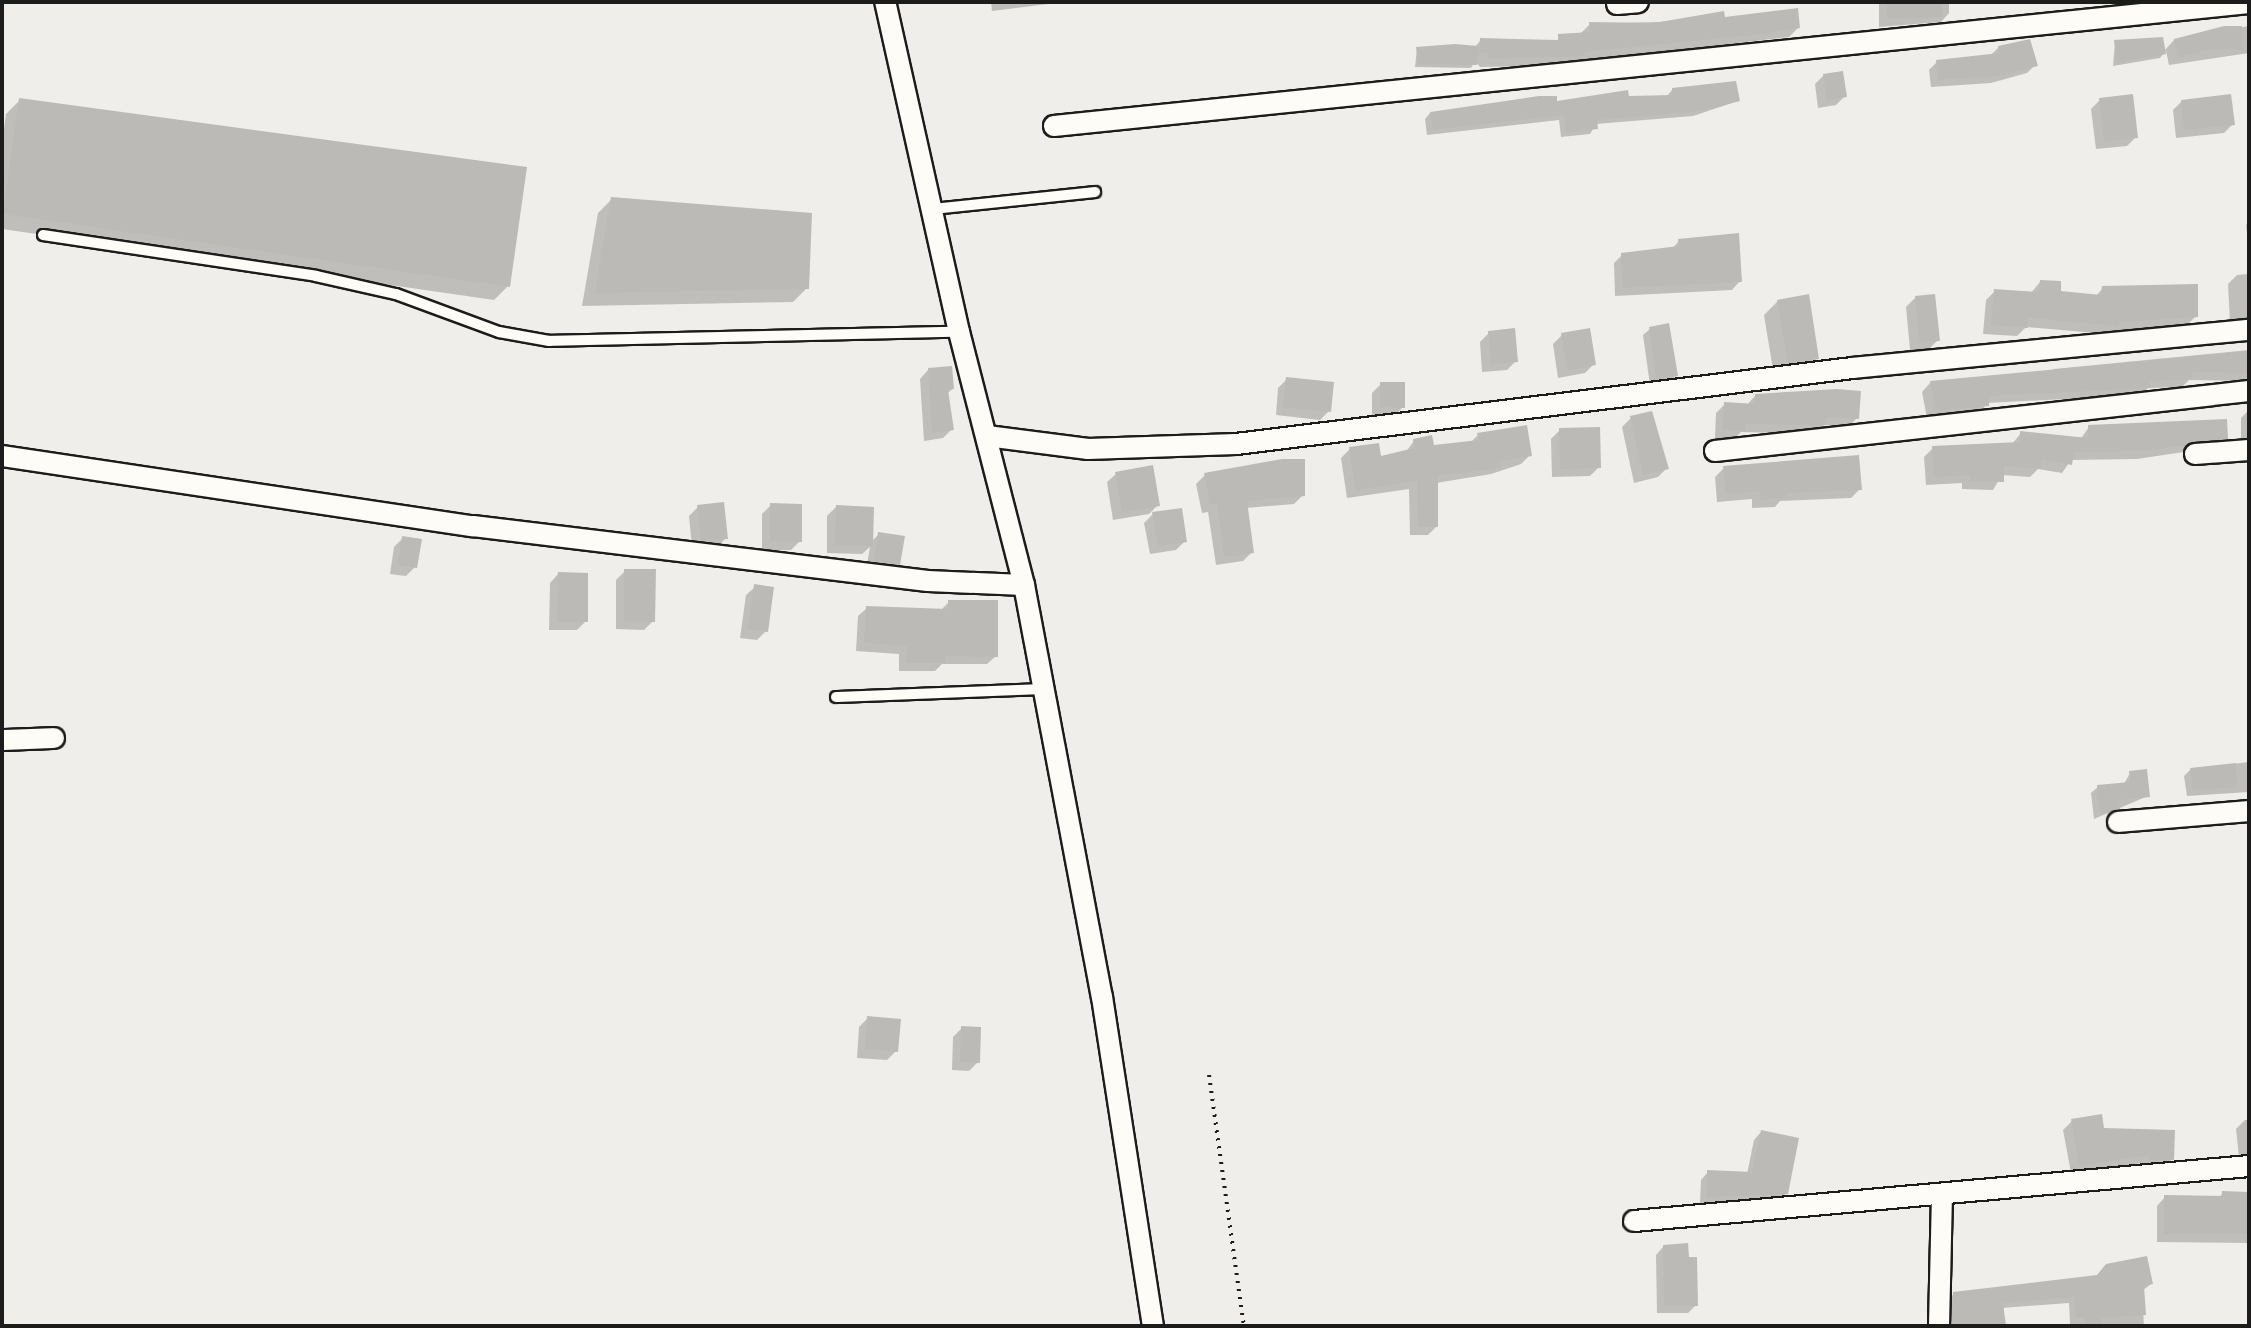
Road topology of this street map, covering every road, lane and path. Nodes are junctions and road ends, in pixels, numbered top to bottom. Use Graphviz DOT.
graph roads {
  1 [pos="885,2"];
  2 [pos="2249,3"];
  3 [pos="1054,126"];
  4 [pos="1095,192"];
  5 [pos="933,209"];
  6 [pos="43,235"];
  7 [pos="2249,330"];
  8 [pos="959,332"];
  9 [pos="2249,391"];
  10 [pos="987,436"];
  11 [pos="2249,450"];
  12 [pos="1715,451"];
  13 [pos="2195,454"];
  14 [pos="2,456"];
  15 [pos="1024,585"];
  16 [pos="1047,689"];
  17 [pos="836,697"];
  18 [pos="54,738"];
  19 [pos="2,740"];
  20 [pos="2249,811"];
  21 [pos="2118,822"];
  22 [pos="1209,1075"];
  23 [pos="2249,1166"];
  24 [pos="1942,1196"];
  25 [pos="1634,1221"];
  26 [pos="1153,1326"];
  27 [pos="1244,1326"];
  28 [pos="1939,1326"];
  1 -- 5 [label="street"];
  2 -- 3 [label="street"];
  4 -- 5 [label="lane"];
  5 -- 8 [label="street"];
  6 -- 8 [label="lane"];
  7 -- 10 [label="street"];
  8 -- 10 [label="street"];
  9 -- 12 [label="street"];
  10 -- 15 [label="street"];
  11 -- 13 [label="street"];
  14 -- 15 [label="street"];
  15 -- 16 [label="street"];
  16 -- 17 [label="lane"];
  16 -- 26 [label="street"];
  18 -- 19 [label="street"];
  20 -- 21 [label="street"];
  22 -- 27 [label="path"];
  23 -- 24 [label="street"];
  24 -- 25 [label="street"];
  24 -- 28 [label="street"];
}
